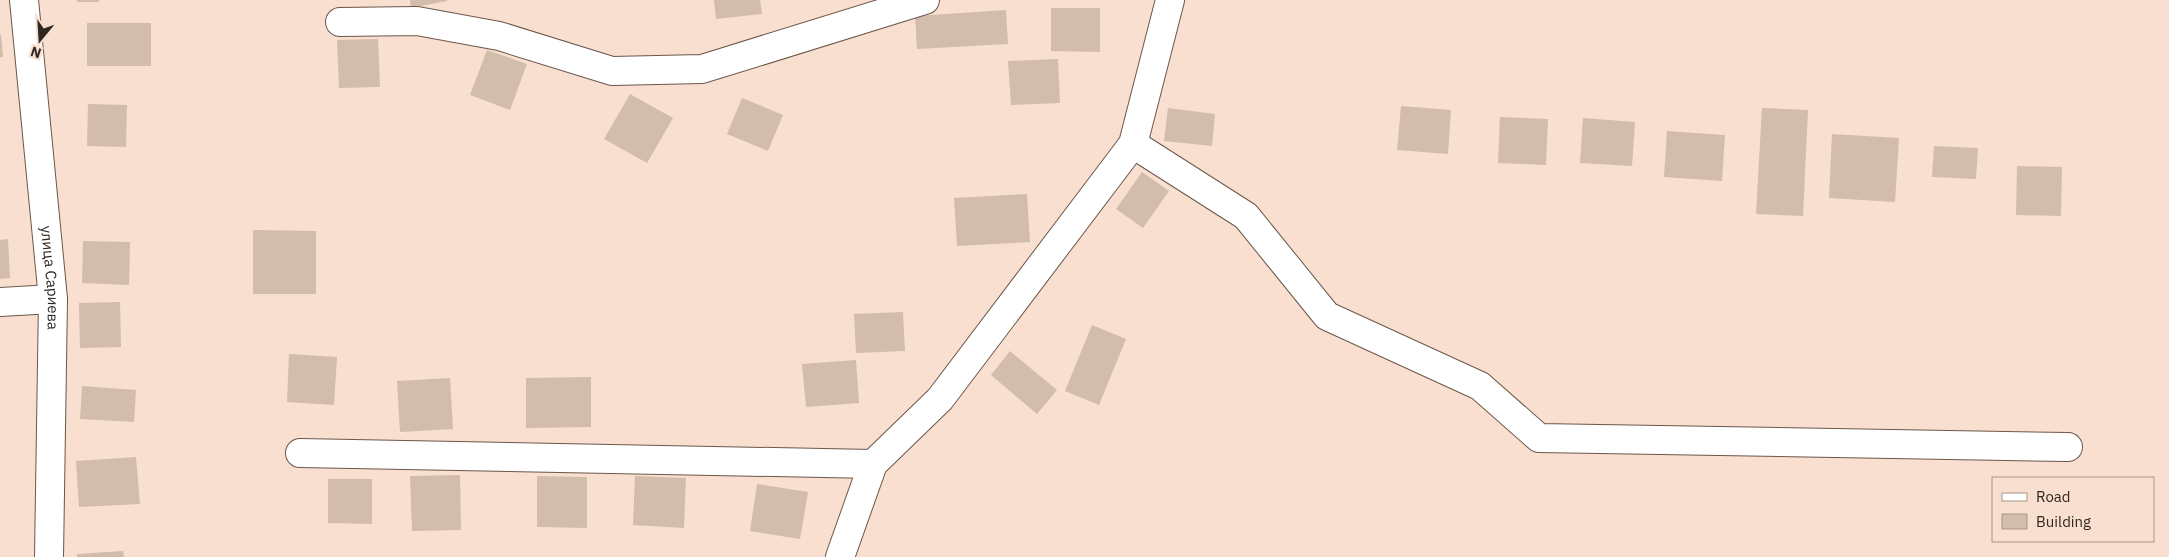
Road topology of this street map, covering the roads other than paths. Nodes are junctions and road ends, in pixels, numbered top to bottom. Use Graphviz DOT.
graph roads {
  1 [pos="24,0"];
  2 [pos="926,0"];
  3 [pos="1170,0"];
  4 [pos="340,22"];
  5 [pos="1133,144"];
  6 [pos="52,299"];
  7 [pos="0,302"];
  8 [pos="2068,447"];
  9 [pos="300,452"];
  10 [pos="873,464"];
  11 [pos="49,557"];
  12 [pos="840,557"];
  1 -- 6 [label="street, улица Сариева"];
  2 -- 4 [label="street"];
  3 -- 5 [label="street"];
  5 -- 8 [label="street"];
  5 -- 10 [label="street"];
  6 -- 7 [label="street"];
  6 -- 11 [label="street, улица Сариева"];
  9 -- 10 [label="street"];
  10 -- 12 [label="street"];
}
